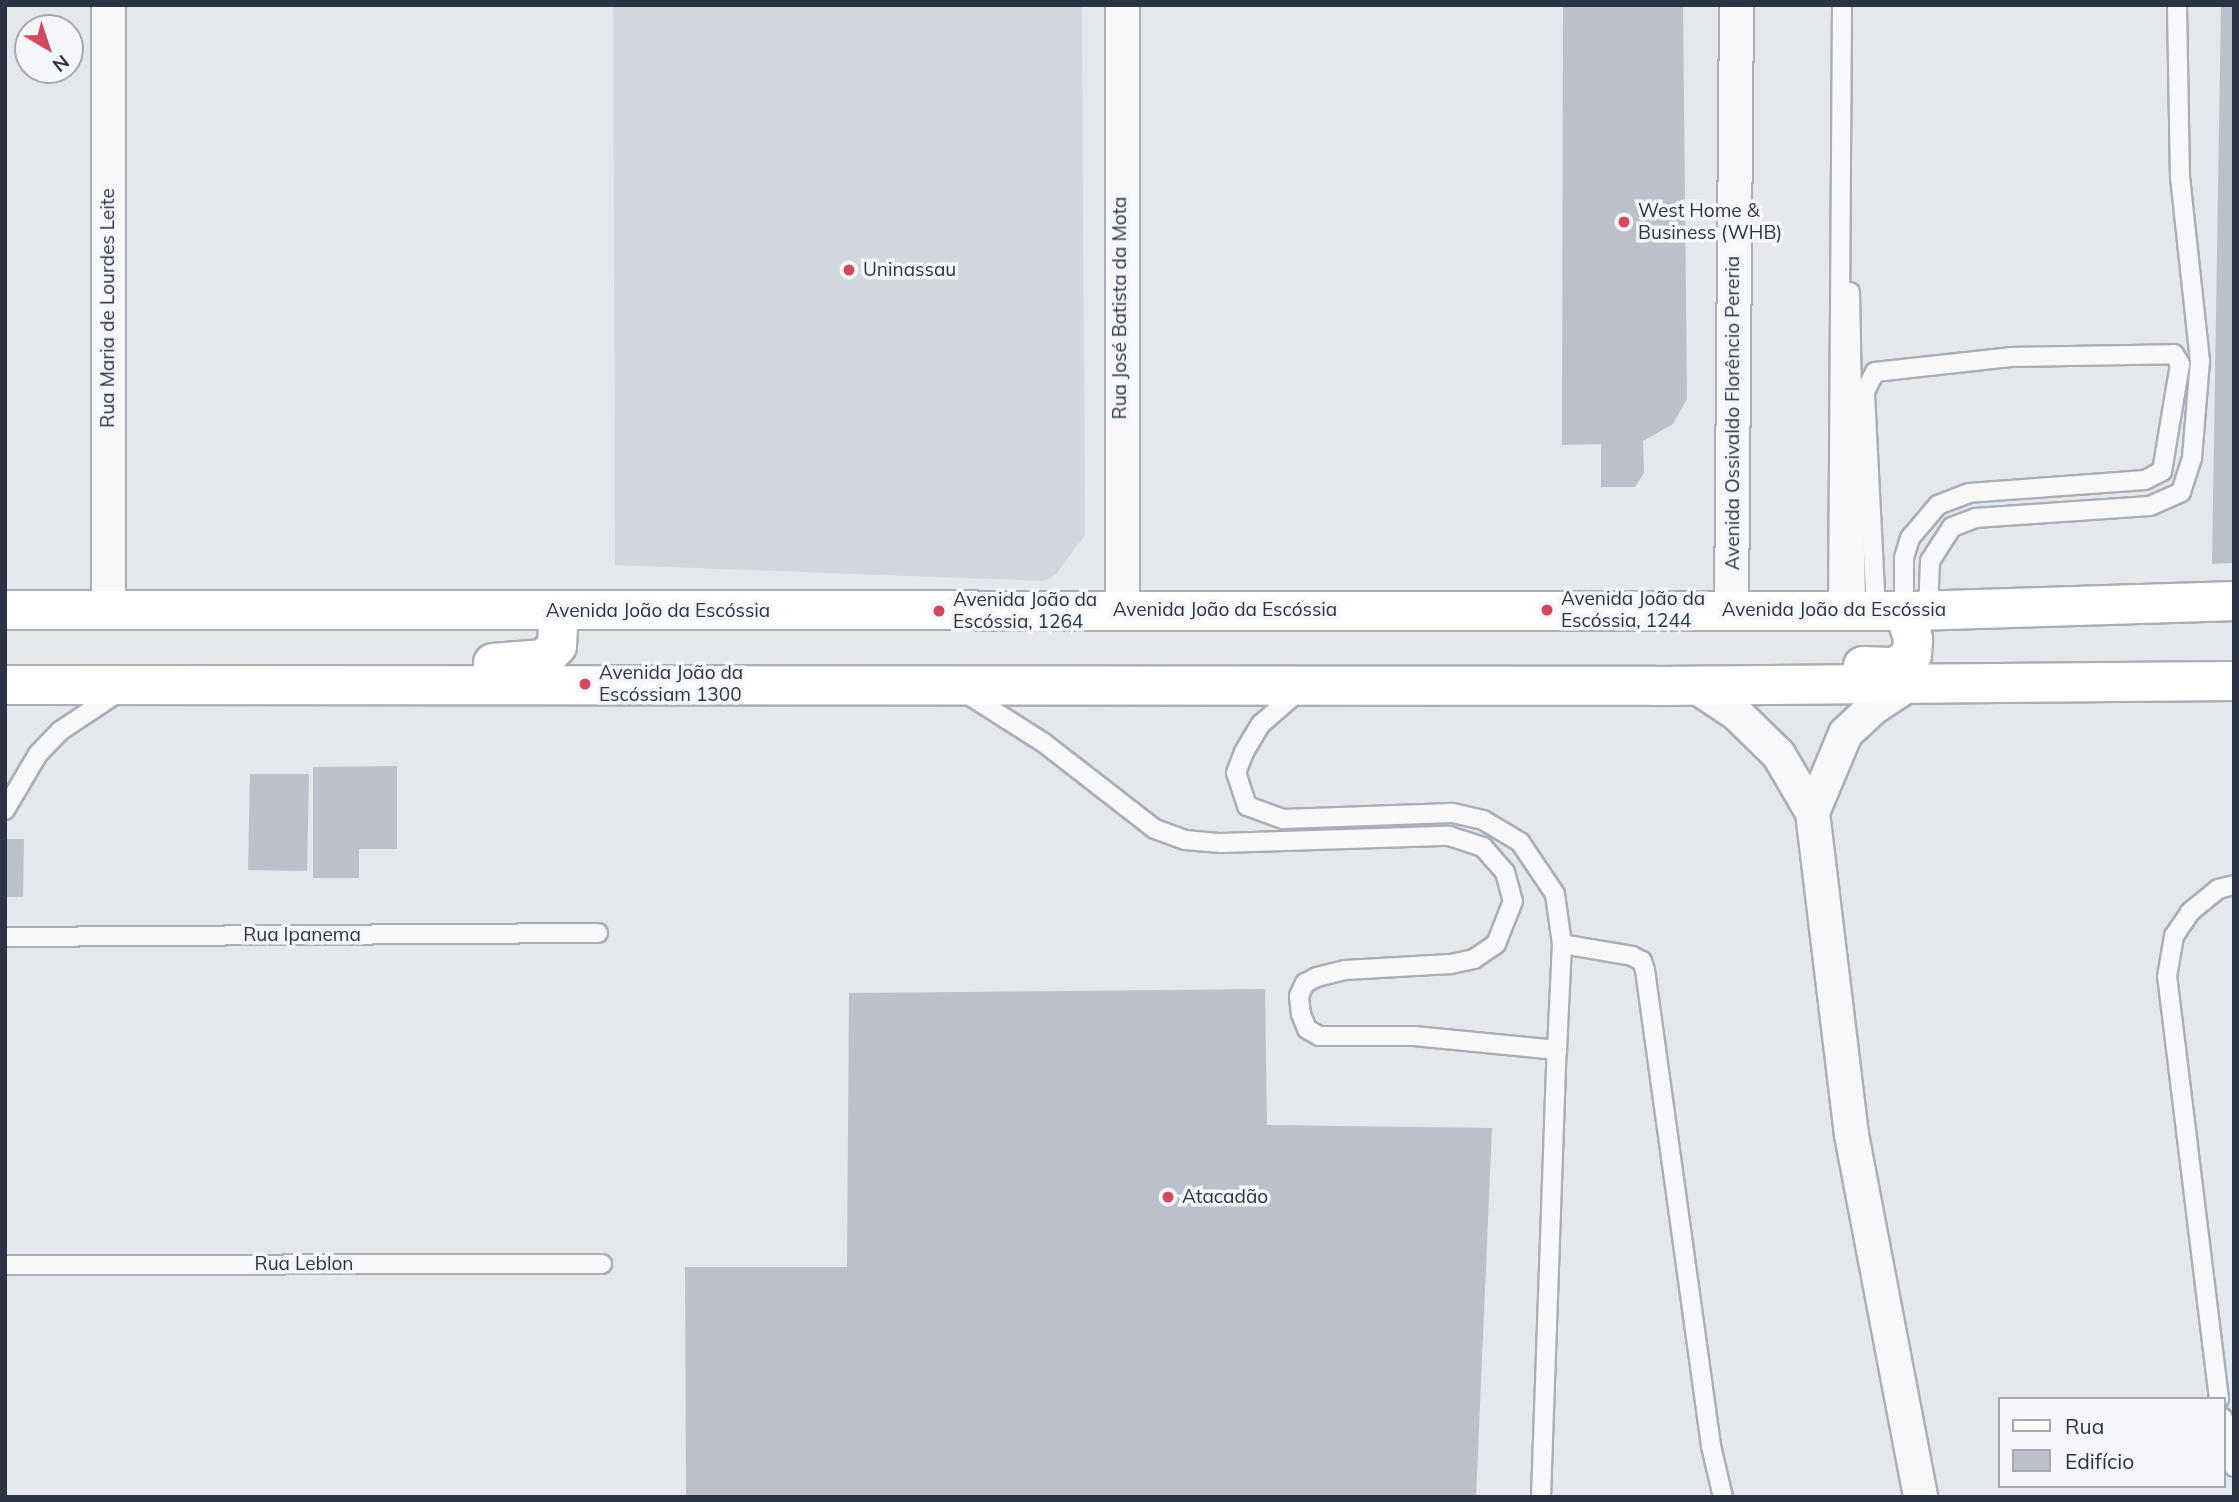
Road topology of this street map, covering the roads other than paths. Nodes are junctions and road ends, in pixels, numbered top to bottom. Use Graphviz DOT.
graph roads {
  1 [pos="108,5"];
  2 [pos="1122,5"];
  3 [pos="1736,5"];
  4 [pos="1842,5"];
  5 [pos="2177,5"];
  6 [pos="2234,601"];
  7 [pos="5,610"];
  8 [pos="108,610"];
  9 [pos="1122,610"];
  10 [pos="559,611"];
  11 [pos="1731,611"];
  12 [pos="1886,611"];
  13 [pos="2234,681"];
  14 [pos="1908,684"];
  15 [pos="5,685"];
  16 [pos="130,685"];
  17 [pos="302,685"];
  18 [pos="952,685"];
  19 [pos="1305,685"];
  20 [pos="1655,685"];
  21 [pos="1694,685"];
  22 [pos="7,795"];
  23 [pos="1812,812"];
  24 [pos="2234,885"];
  25 [pos="598,933"];
  26 [pos="5,937"];
  27 [pos="1562,944"];
  28 [pos="1557,1050"];
  29 [pos="602,1264"];
  30 [pos="5,1265"];
  31 [pos="2219,1397"];
  32 [pos="2225,1427"];
  33 [pos="2234,1467"];
  34 [pos="1541,1497"];
  35 [pos="1723,1497"];
  36 [pos="1920,1497"];
  1 -- 8 [label="street, Rua Maria de Lourdes Leite"];
  2 -- 9 [label="street, Rua José Batista da Mota"];
  3 -- 11 [label="street, Avenida Ossivaldo Florêncio Pereria"];
  4 -- 12 [label="lane"];
  5 -- 12 [label="lane"];
  6 -- 12 [label="main road, Avenida João da Escóssia"];
  7 -- 8 [label="main road, Avenida João da Escóssia"];
  8 -- 10 [label="main road, Avenida João da Escóssia"];
  9 -- 10 [label="main road, Avenida João da Escóssia"];
  9 -- 11 [label="main road, Avenida João da Escóssia"];
  10 -- 17 [label="main road"];
  11 -- 12 [label="main road, Avenida João da Escóssia"];
  12 -- 12 [label="lane"];
  12 -- 20 [label="main road"];
  13 -- 14 [label="main road"];
  14 -- 21 [label="main road"];
  14 -- 23 [label="street"];
  15 -- 16 [label="main road"];
  16 -- 17 [label="main road"];
  16 -- 22 [label="lane"];
  17 -- 18 [label="main road"];
  18 -- 19 [label="main road"];
  18 -- 28 [label="lane"];
  19 -- 20 [label="main road"];
  19 -- 27 [label="lane"];
  20 -- 21 [label="main road"];
  21 -- 23 [label="street"];
  23 -- 36 [label="street"];
  24 -- 31 [label="lane"];
  25 -- 26 [label="lane, Rua Ipanema"];
  27 -- 28 [label="lane"];
  27 -- 35 [label="lane"];
  28 -- 34 [label="lane"];
  29 -- 30 [label="lane, Rua Leblon"];
  32 -- 33 [label="lane"];
}
